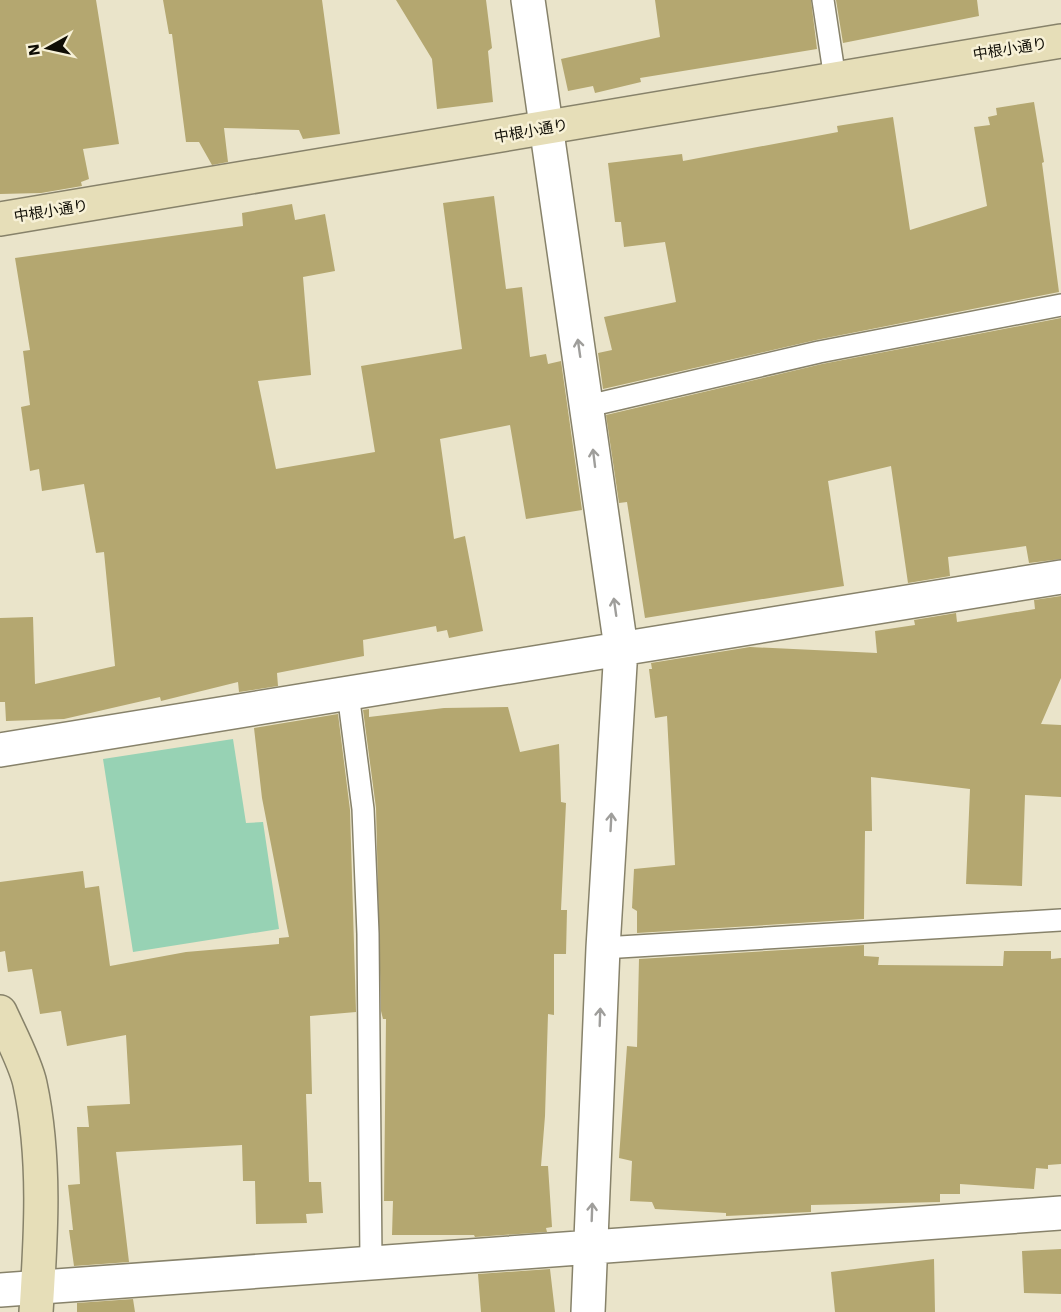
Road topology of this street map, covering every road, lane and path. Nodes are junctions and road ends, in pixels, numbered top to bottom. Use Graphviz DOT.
graph roads {
  1 [pos="528,0"];
  2 [pos="823,0"];
  3 [pos="1061,41"];
  4 [pos="835,79"];
  5 [pos="547,128"];
  6 [pos="0,219"];
  7 [pos="1061,305"];
  8 [pos="588,406"];
  9 [pos="1061,577"];
  10 [pos="621,648"];
  11 [pos="348,693"];
  12 [pos="0,750"];
  13 [pos="1061,920"];
  14 [pos="603,948"];
  15 [pos="0,1012"];
  16 [pos="1061,1213"];
  17 [pos="591,1248"];
  18 [pos="371,1262"];
  19 [pos="0,1290"];
  20 [pos="37,1300"];
  21 [pos="588,1312"];
  1 -- 5 [label="street"];
  2 -- 4 [label="lane"];
  3 -- 4 [label="street, 中根小通り"];
  4 -- 5 [label="street, 中根小通り"];
  5 -- 6 [label="street, 中根小通り"];
  8 -- 5 [label="street, one-way"];
  7 -- 8 [label="lane"];
  10 -- 8 [label="street, one-way"];
  9 -- 10 [label="street"];
  10 -- 11 [label="street"];
  14 -- 10 [label="street, one-way"];
  11 -- 12 [label="street"];
  11 -- 18 [label="lane"];
  13 -- 14 [label="lane"];
  17 -- 14 [label="street, one-way"];
  15 -- 20 [label="street"];
  16 -- 17 [label="street"];
  17 -- 18 [label="street"];
  17 -- 21 [label="street"];
  18 -- 20 [label="street"];
  19 -- 20 [label="street"];
}
